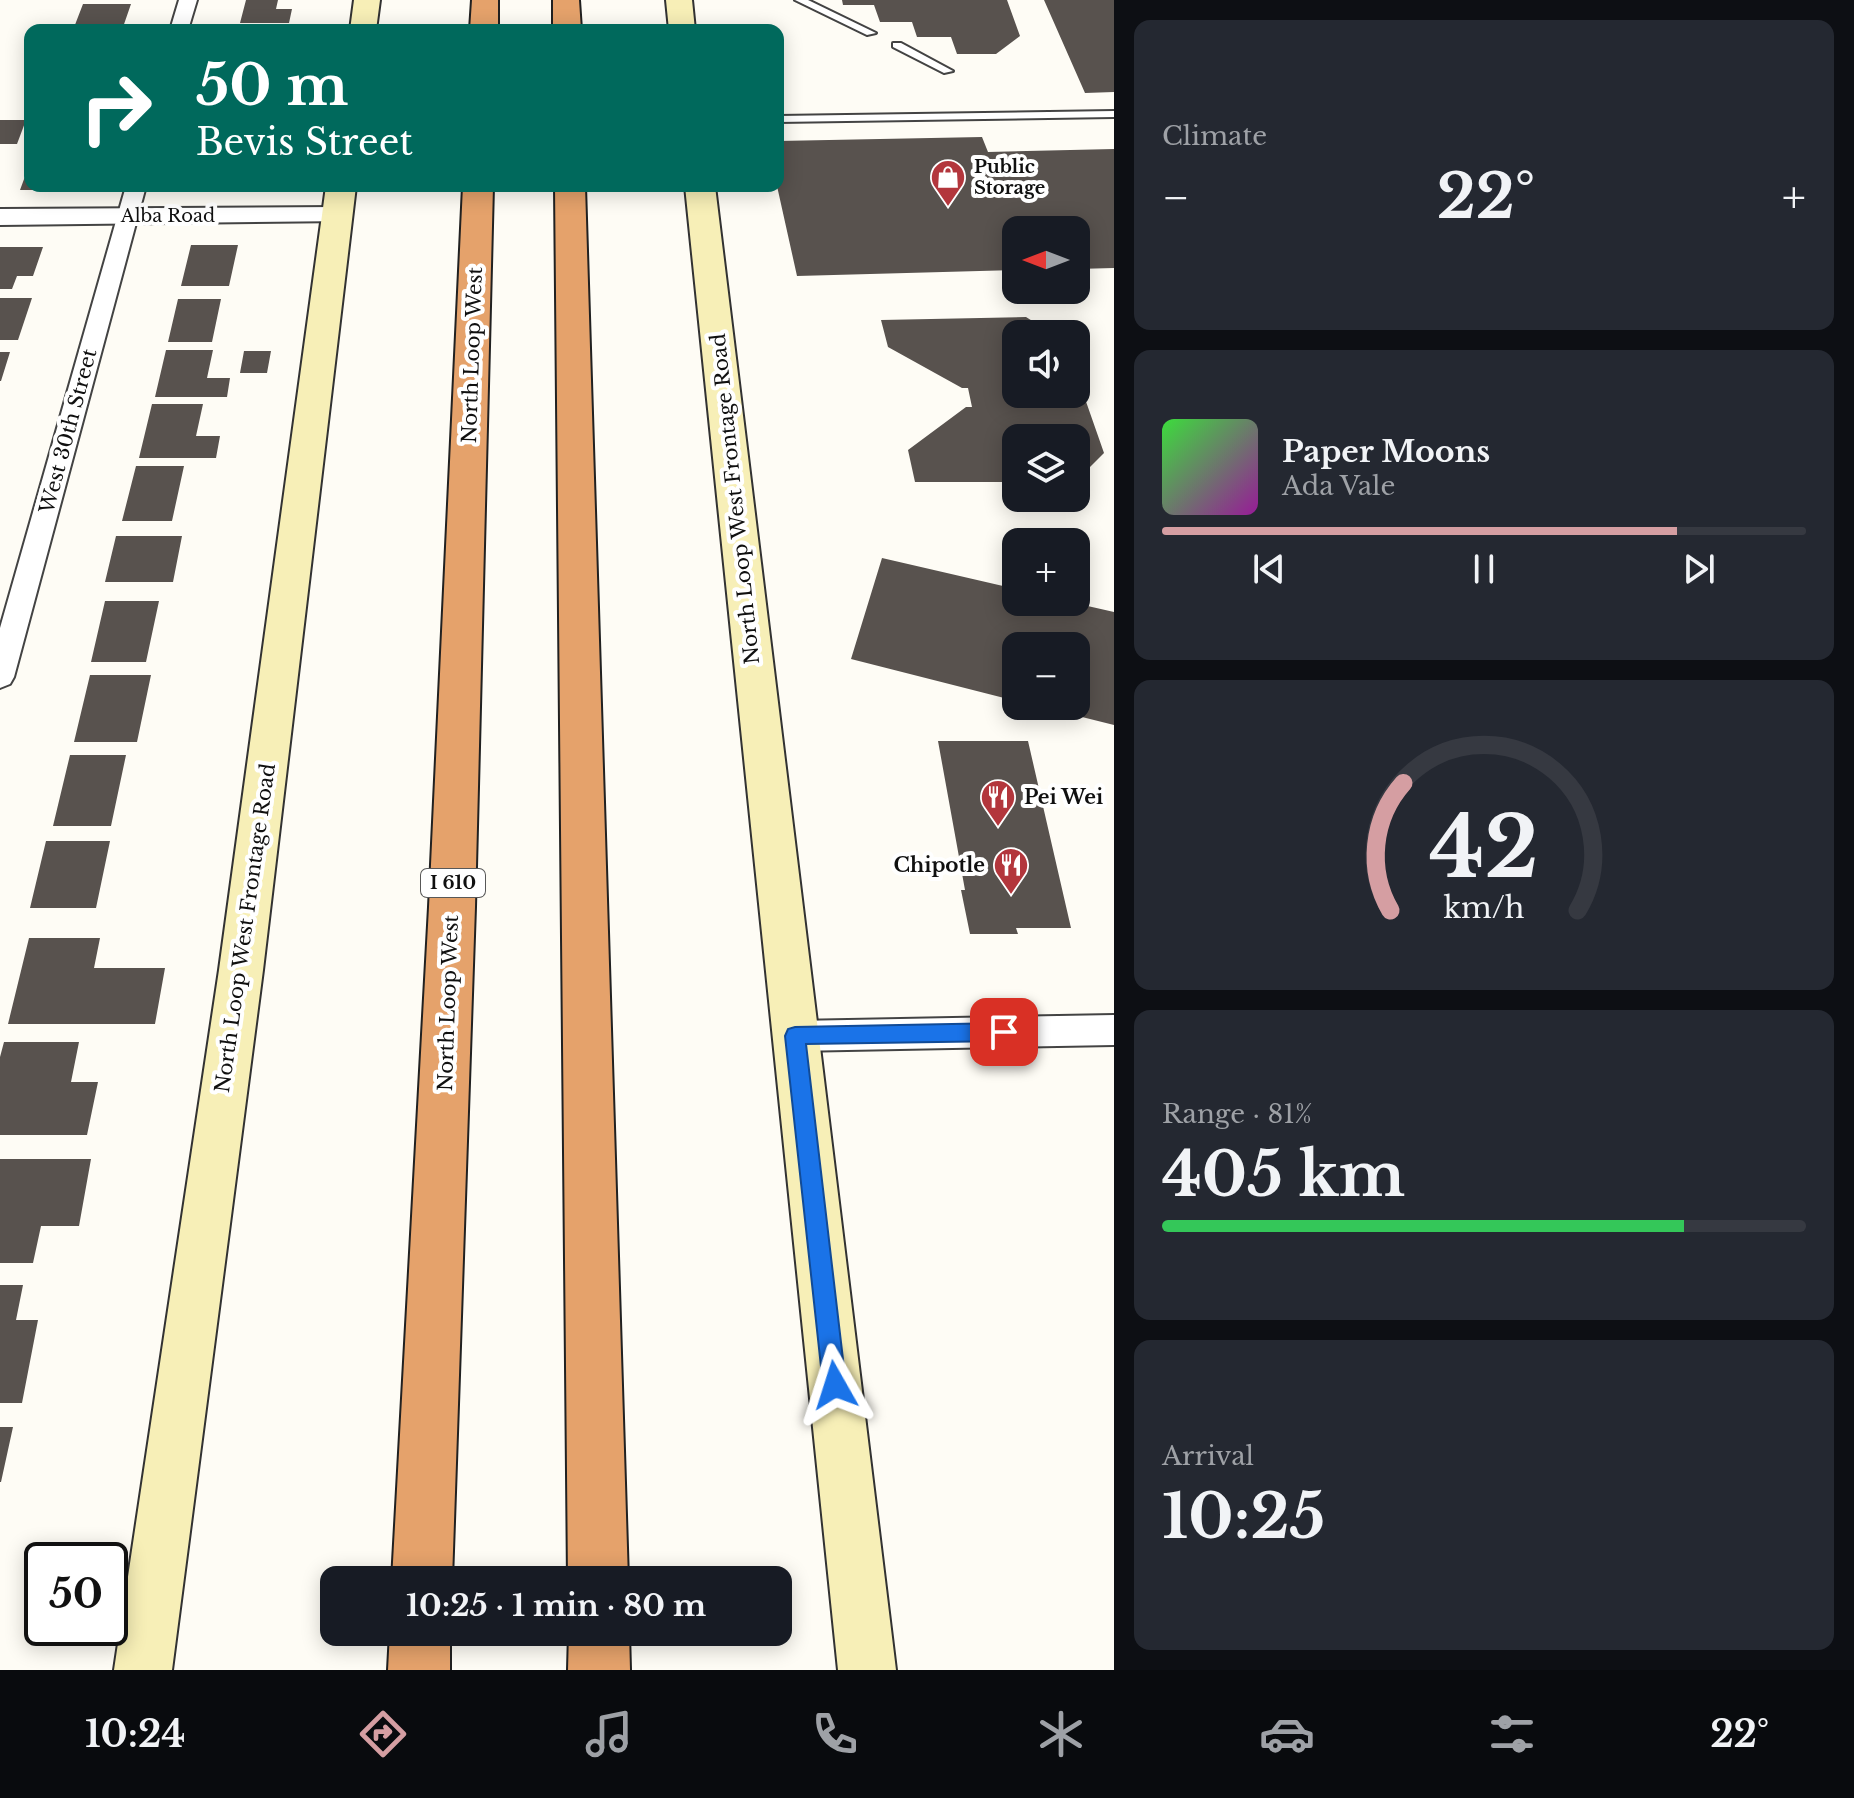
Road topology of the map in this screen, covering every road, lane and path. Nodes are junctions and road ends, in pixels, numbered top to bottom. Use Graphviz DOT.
graph roads {
  1 [pos="188,0"];
  2 [pos="367,0"];
  3 [pos="485,0"];
  4 [pos="566,0"];
  5 [pos="679,0"];
  6 [pos="800,0"];
  7 [pos="181,24"];
  8 [pos="364,24"];
  9 [pos="484,24"];
  10 [pos="567,24"];
  11 [pos="681,24"];
  12 [pos="871,33"];
  13 [pos="897,45"];
  14 [pos="948,71"];
  15 [pos="1114,114"];
  16 [pos="784,119"];
  17 [pos="134,192"];
  18 [pos="478,192"];
  19 [pos="570,192"];
  20 [pos="701,192"];
  21 [pos="339,201"];
  22 [pos="128,216"];
  23 [pos="0,217"];
  24 [pos="0,677"];
  25 [pos="1114,1030"];
  26 [pos="795,1036"];
  27 [pos="423,1566"];
  28 [pos="598,1566"];
  29 [pos="420,1646"];
  30 [pos="599,1646"];
  31 [pos="143,1670"];
  32 [pos="419,1670"];
  33 [pos="599,1670"];
  34 [pos="867,1670"];
  1 -- 7 [label="street"];
  2 -- 8 [label="main road"];
  3 -- 9 [label="highway"];
  4 -- 10 [label="highway"];
  5 -- 11 [label="main road"];
  6 -- 12 [label="lane"];
  13 -- 14 [label="lane"];
  15 -- 16 [label="lane"];
  17 -- 22 [label="street, West 30th Street"];
  18 -- 27 [label="highway, North Loop West / I 610"];
  19 -- 28 [label="highway"];
  20 -- 26 [label="main road, North Loop West Frontage Road"];
  21 -- 22 [label="street, Alba Road"];
  21 -- 31 [label="main road, North Loop West Frontage Road"];
  22 -- 23 [label="street, Alba Road"];
  22 -- 24 [label="street, West 30th Street"];
  25 -- 26 [label="street"];
  26 -- 34 [label="main road, North Loop West Frontage Road"];
  29 -- 32 [label="highway"];
  30 -- 33 [label="highway"];
}
